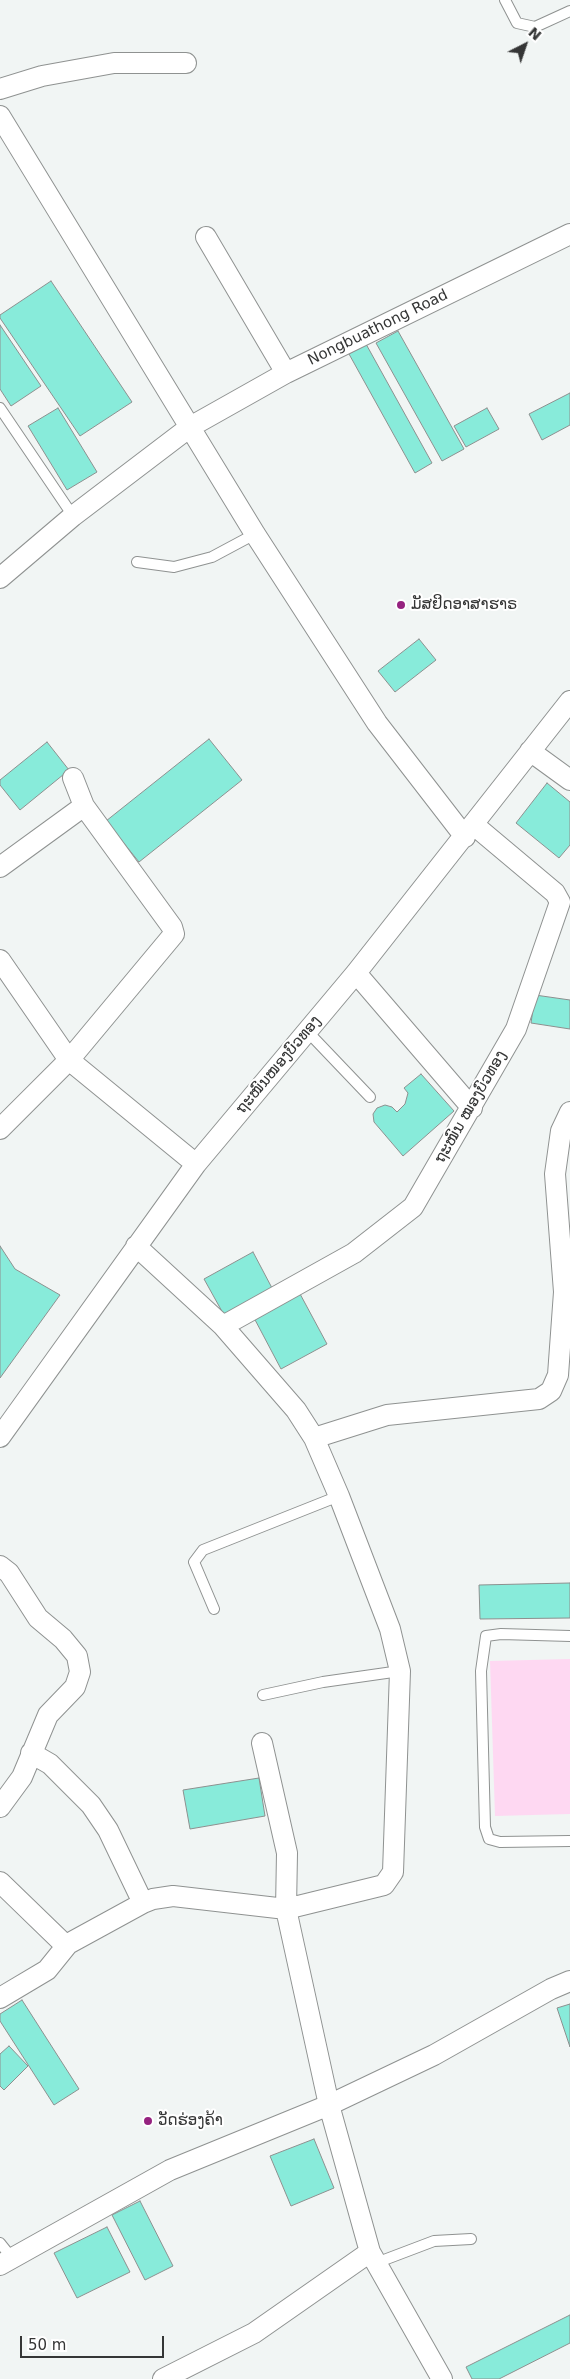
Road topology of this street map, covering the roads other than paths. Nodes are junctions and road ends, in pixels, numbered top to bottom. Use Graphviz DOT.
graph roads {
  1 [pos="504,0"];
  2 [pos="570,12"];
  3 [pos="186,63"];
  4 [pos="0,89"];
  5 [pos="0,116"];
  6 [pos="570,234"];
  7 [pos="206,238"];
  8 [pos="286,373"];
  9 [pos="0,408"];
  10 [pos="190,427"];
  11 [pos="72,516"];
  12 [pos="255,534"];
  13 [pos="136,562"];
  14 [pos="0,578"];
  15 [pos="570,701"];
  16 [pos="530,751"];
  17 [pos="73,778"];
  18 [pos="570,780"];
  19 [pos="84,806"];
  20 [pos="469,831"];
  21 [pos="0,867"];
  22 [pos="0,961"];
  23 [pos="356,973"];
  24 [pos="307,1031"];
  25 [pos="69,1060"];
  26 [pos="370,1097"];
  27 [pos="472,1108"];
  28 [pos="570,1112"];
  29 [pos="0,1129"];
  30 [pos="196,1164"];
  31 [pos="136,1246"];
  32 [pos="223,1326"];
  33 [pos="0,1437"];
  34 [pos="314,1438"];
  35 [pos="339,1496"];
  36 [pos="0,1566"];
  37 [pos="214,1609"];
  38 [pos="570,1636"];
  39 [pos="400,1671"];
  40 [pos="263,1696"];
  41 [pos="262,1743"];
  42 [pos="31,1753"];
  43 [pos="0,1807"];
  44 [pos="570,1841"];
  45 [pos="0,1882"];
  46 [pos="143,1902"];
  47 [pos="286,1909"];
  48 [pos="68,1944"];
  49 [pos="570,1981"];
  50 [pos="0,1998"];
  51 [pos="329,2106"];
  52 [pos="471,2239"];
  53 [pos="4,2255"];
  54 [pos="373,2257"];
  55 [pos="163,2379"];
  56 [pos="442,2379"];
  1 -- 2 [label="lane"];
  3 -- 4 [label="street"];
  5 -- 10 [label="street"];
  6 -- 8 [label="street, Nongbuathong Road"];
  7 -- 8 [label="street"];
  8 -- 10 [label="street, Nongbuathong Road"];
  9 -- 11 [label="lane"];
  10 -- 11 [label="street, Nongbuathong Road"];
  10 -- 12 [label="street"];
  11 -- 14 [label="street, Nongbuathong Road"];
  12 -- 13 [label="lane"];
  12 -- 20 [label="street"];
  15 -- 16 [label="street, ຖະໜົນໜອງບົວທອງ"];
  16 -- 18 [label="street"];
  16 -- 20 [label="street, ຖະໜົນໜອງບົວທອງ"];
  17 -- 19 [label="street"];
  19 -- 21 [label="street"];
  19 -- 25 [label="street"];
  20 -- 23 [label="street, ຖະໜົນໜອງບົວທອງ"];
  20 -- 27 [label="street, ຖະໜົນ ໝອງບົວທອງ"];
  22 -- 25 [label="street"];
  23 -- 24 [label="street, ຖະໜົນໜອງບົວທອງ"];
  23 -- 27 [label="street"];
  24 -- 26 [label="lane"];
  24 -- 30 [label="street, ຖະໜົນໜອງບົວທອງ"];
  25 -- 29 [label="street"];
  25 -- 30 [label="street"];
  27 -- 32 [label="street, ຖະໜົນ ໝອງບົວທອງ"];
  28 -- 34 [label="street"];
  30 -- 31 [label="street, ຖະໜົນໜອງບົວທອງ"];
  31 -- 32 [label="street"];
  31 -- 33 [label="street, ຖະໜົນໜອງບົວທອງ"];
  32 -- 34 [label="street"];
  34 -- 35 [label="street"];
  35 -- 37 [label="lane"];
  35 -- 39 [label="street"];
  36 -- 42 [label="street"];
  38 -- 44 [label="lane"];
  39 -- 40 [label="lane"];
  39 -- 47 [label="street"];
  41 -- 47 [label="street"];
  42 -- 43 [label="street"];
  42 -- 46 [label="street"];
  45 -- 48 [label="street"];
  46 -- 47 [label="street"];
  46 -- 48 [label="street"];
  47 -- 51 [label="street"];
  48 -- 50 [label="street"];
  49 -- 51 [label="street"];
  51 -- 53 [label="street"];
  51 -- 54 [label="street"];
  52 -- 54 [label="lane"];
  54 -- 55 [label="street"];
  54 -- 56 [label="street"];
}
